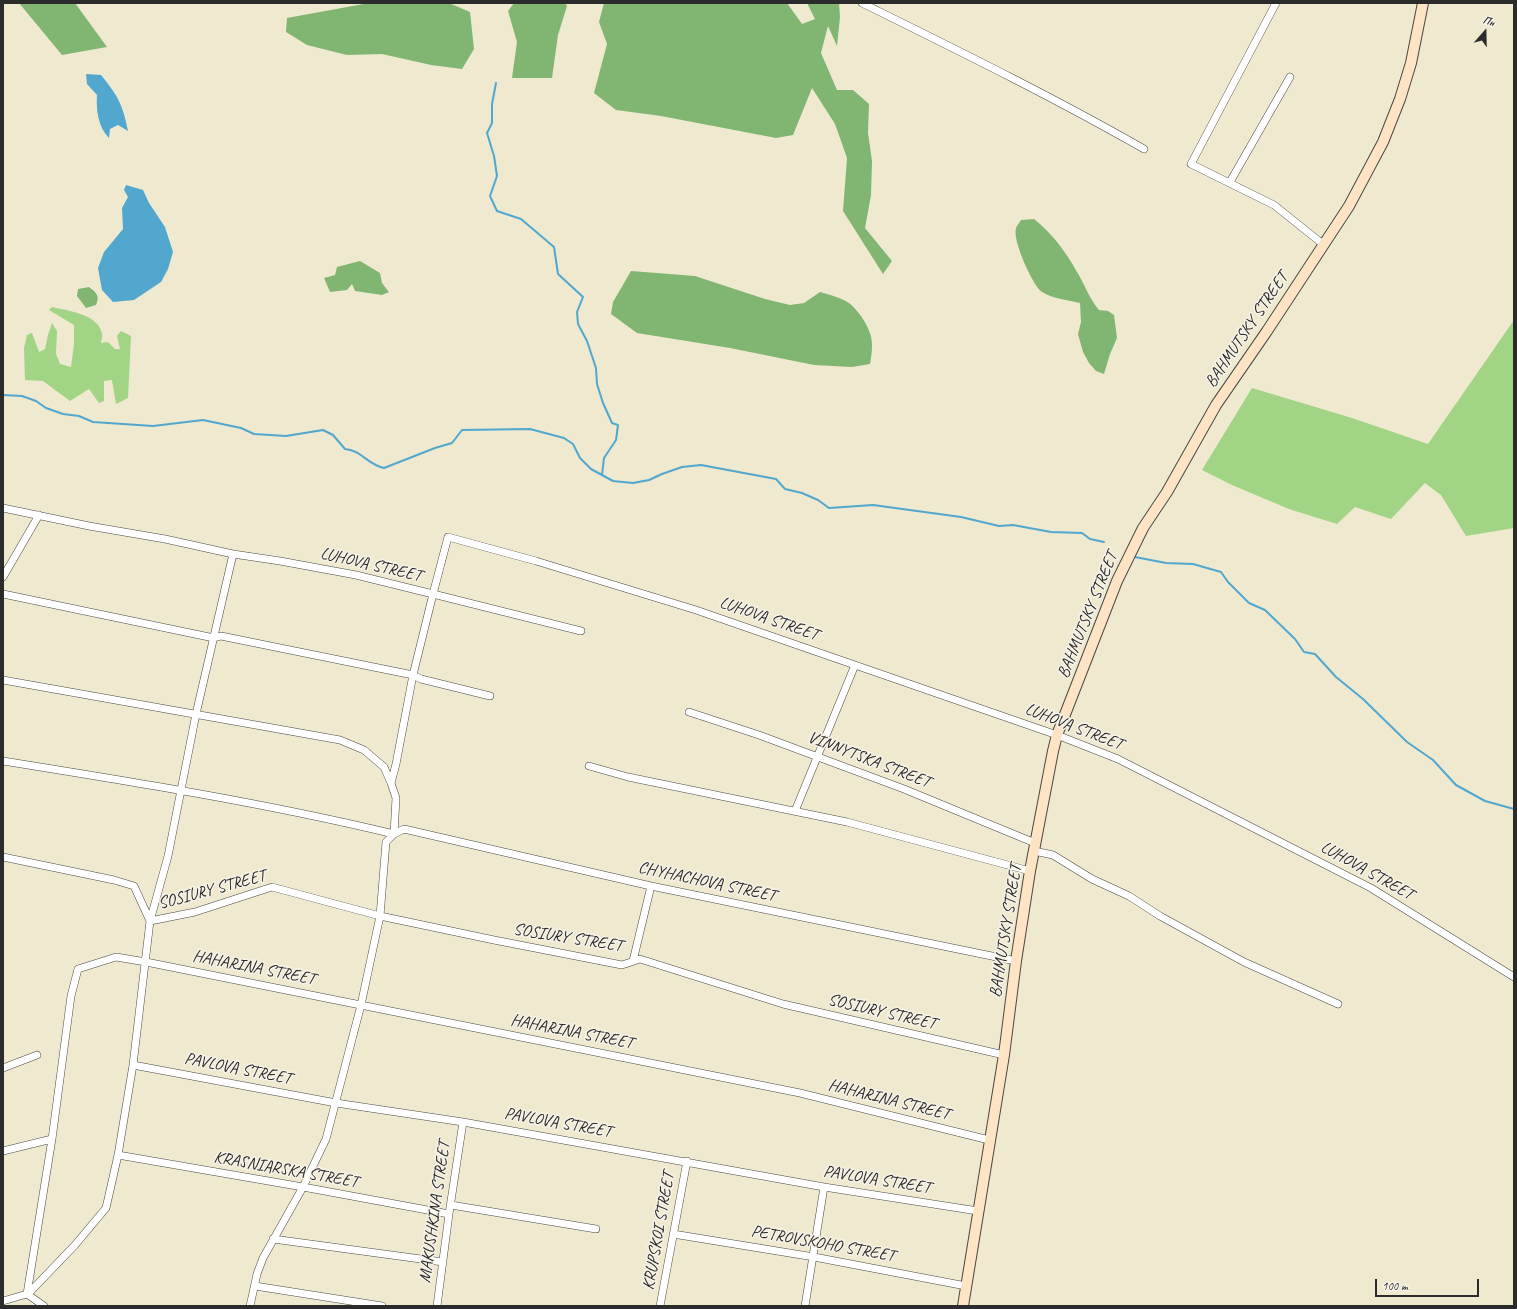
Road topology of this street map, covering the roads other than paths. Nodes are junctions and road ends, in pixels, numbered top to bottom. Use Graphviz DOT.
graph roads {
  1 [pos="862,3"];
  2 [pos="1276,3"];
  3 [pos="1423,3"];
  4 [pos="1290,77"];
  5 [pos="1144,149"];
  6 [pos="1230,182"];
  7 [pos="1324,245"];
  8 [pos="3,508"];
  9 [pos="39,515"];
  10 [pos="233,554"];
  11 [pos="3,577"];
  12 [pos="3,594"];
  13 [pos="433,594"];
  14 [pos="581,631"];
  15 [pos="214,638"];
  16 [pos="855,665"];
  17 [pos="413,675"];
  18 [pos="3,680"];
  19 [pos="490,696"];
  20 [pos="689,712"];
  21 [pos="196,714"];
  22 [pos="1057,735"];
  23 [pos="818,757"];
  24 [pos="3,760"];
  25 [pos="589,766"];
  26 [pos="391,783"];
  27 [pos="181,790"];
  28 [pos="795,811"];
  29 [pos="394,834"];
  30 [pos="1035,847"];
  31 [pos="3,857"];
  32 [pos="1030,871"];
  33 [pos="651,886"];
  34 [pos="380,916"];
  35 [pos="150,922"];
  36 [pos="634,961"];
  37 [pos="1016,961"];
  38 [pos="146,962"];
  39 [pos="1514,977"];
  40 [pos="1338,1004"];
  41 [pos="361,1005"];
  42 [pos="37,1055"];
  43 [pos="1004,1055"];
  44 [pos="133,1065"];
  45 [pos="3,1068"];
  46 [pos="336,1103"];
  47 [pos="463,1122"];
  48 [pos="52,1139"];
  49 [pos="990,1140"];
  50 [pos="3,1151"];
  51 [pos="118,1155"];
  52 [pos="687,1161"];
  53 [pos="824,1186"];
  54 [pos="303,1187"];
  55 [pos="451,1205"];
  56 [pos="978,1211"];
  57 [pos="448,1214"];
  58 [pos="596,1229"];
  59 [pos="673,1234"];
  60 [pos="273,1239"];
  61 [pos="814,1257"];
  62 [pos="442,1262"];
  63 [pos="255,1286"];
  64 [pos="966,1286"];
  65 [pos="28,1294"];
  66 [pos="3,1301"];
  67 [pos="44,1306"];
  68 [pos="250,1306"];
  69 [pos="382,1306"];
  70 [pos="437,1306"];
  71 [pos="660,1306"];
  72 [pos="805,1306"];
  73 [pos="963,1306"];
  1 -- 5 [label="street"];
  2 -- 6 [label="street"];
  3 -- 7 [label="main road, BAHMUTSKY STREET"];
  4 -- 6 [label="street"];
  6 -- 7 [label="street"];
  7 -- 22 [label="main road, BAHMUTSKY STREET"];
  8 -- 9 [label="street, LUHOVA STREET"];
  9 -- 10 [label="street, LUHOVA STREET"];
  9 -- 11 [label="street"];
  10 -- 13 [label="street, LUHOVA STREET"];
  10 -- 15 [label="street"];
  12 -- 15 [label="street"];
  13 -- 14 [label="street"];
  13 -- 16 [label="street, LUHOVA STREET"];
  13 -- 17 [label="street"];
  15 -- 17 [label="street"];
  15 -- 21 [label="street"];
  16 -- 22 [label="street, LUHOVA STREET"];
  16 -- 23 [label="street"];
  17 -- 19 [label="street"];
  17 -- 26 [label="street"];
  18 -- 21 [label="street"];
  20 -- 23 [label="street, VINNYTSKA STREET"];
  21 -- 26 [label="street"];
  21 -- 27 [label="street"];
  22 -- 30 [label="main road, BAHMUTSKY STREET"];
  22 -- 39 [label="street, LUHOVA STREET"];
  23 -- 28 [label="street"];
  23 -- 30 [label="street, VINNYTSKA STREET"];
  24 -- 27 [label="street"];
  25 -- 28 [label="street"];
  26 -- 29 [label="street"];
  27 -- 29 [label="street"];
  27 -- 35 [label="street"];
  28 -- 32 [label="street"];
  29 -- 33 [label="street, CHYHACHOVA STREET"];
  29 -- 34 [label="street"];
  30 -- 32 [label="main road, BAHMUTSKY STREET"];
  30 -- 40 [label="street, VINNYTSKA STREET"];
  31 -- 35 [label="street"];
  32 -- 37 [label="main road, BAHMUTSKY STREET"];
  33 -- 36 [label="street"];
  33 -- 37 [label="street, CHYHACHOVA STREET"];
  34 -- 35 [label="street, SOSIURY STREET"];
  34 -- 36 [label="street, SOSIURY STREET"];
  34 -- 41 [label="street"];
  35 -- 38 [label="street"];
  36 -- 43 [label="street, SOSIURY STREET"];
  37 -- 43 [label="main road, BAHMUTSKY STREET"];
  38 -- 41 [label="street, HAHARINA STREET"];
  38 -- 44 [label="street"];
  38 -- 48 [label="street, HAHARINA STREET"];
  41 -- 46 [label="street"];
  41 -- 49 [label="street, HAHARINA STREET"];
  42 -- 45 [label="street"];
  43 -- 49 [label="main road, BAHMUTSKY STREET"];
  44 -- 46 [label="street, PAVLOVA STREET"];
  44 -- 51 [label="street"];
  46 -- 47 [label="street, PAVLOVA STREET"];
  46 -- 54 [label="street"];
  47 -- 52 [label="street, PAVLOVA STREET"];
  47 -- 55 [label="street, MAKUSHKINA STREET"];
  48 -- 50 [label="street"];
  48 -- 65 [label="street"];
  49 -- 56 [label="main road, BAHMUTSKY STREET"];
  51 -- 54 [label="street, KRASNIARSKA STREET"];
  51 -- 65 [label="street"];
  52 -- 53 [label="street, PAVLOVA STREET"];
  52 -- 59 [label="street, KRUPSKOI STREET"];
  53 -- 56 [label="street, PAVLOVA STREET"];
  53 -- 61 [label="street"];
  54 -- 57 [label="street, KRASNIARSKA STREET"];
  54 -- 60 [label="street"];
  55 -- 57 [label="street, MAKUSHKINA STREET"];
  55 -- 58 [label="street"];
  56 -- 64 [label="main road, BAHMUTSKY STREET"];
  57 -- 62 [label="street, MAKUSHKINA STREET"];
  59 -- 61 [label="street, PETROVSKOHO STREET"];
  59 -- 71 [label="street, KRUPSKOI STREET"];
  60 -- 62 [label="street"];
  60 -- 63 [label="street"];
  61 -- 64 [label="street, PETROVSKOHO STREET"];
  61 -- 72 [label="street"];
  62 -- 70 [label="street, MAKUSHKINA STREET"];
  63 -- 68 [label="street"];
  63 -- 69 [label="street"];
  64 -- 73 [label="main road, BAHMUTSKY STREET"];
  65 -- 66 [label="street"];
  65 -- 67 [label="street"];
}
